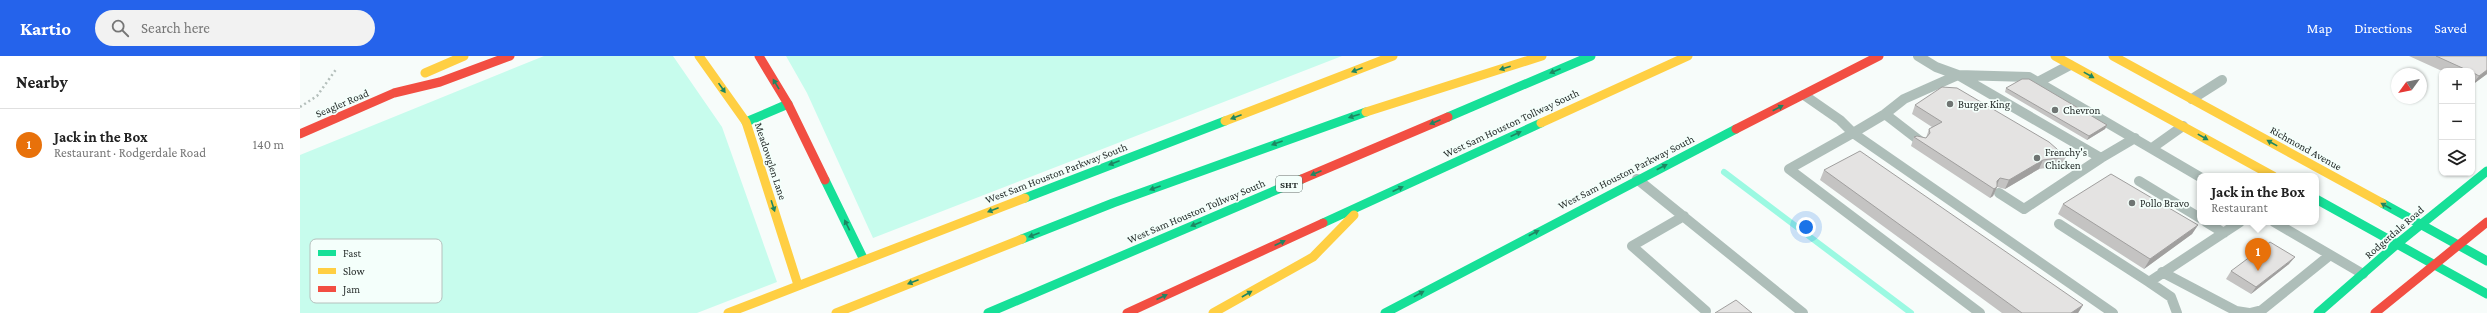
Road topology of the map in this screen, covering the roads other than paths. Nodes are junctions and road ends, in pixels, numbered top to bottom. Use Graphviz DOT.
graph roads {
  1 [pos="464,56"];
  2 [pos="510,56"];
  3 [pos="699,56"];
  4 [pos="759,56"];
  5 [pos="1394,56"];
  6 [pos="1542,56"];
  7 [pos="1591,56"];
  8 [pos="1688,56"];
  9 [pos="1879,56"];
  10 [pos="1918,56"];
  11 [pos="2054,56"];
  12 [pos="2113,56"];
  13 [pos="1872,58"];
  14 [pos="2070,65"];
  15 [pos="1958,75"];
  16 [pos="2222,80"];
  17 [pos="2038,82"];
  18 [pos="394,93"];
  19 [pos="1804,95"];
  20 [pos="2192,99"];
  21 [pos="788,104"];
  22 [pos="1885,114"];
  23 [pos="746,122"];
  24 [pos="2183,126"];
  25 [pos="1853,133"];
  26 [pos="300,134"];
  27 [pos="2135,138"];
  28 [pos="1920,141"];
  29 [pos="2152,148"];
  30 [pos="2101,158"];
  31 [pos="2487,171"];
  32 [pos="2268,173"];
  33 [pos="2197,175"];
  34 [pos="1637,179"];
  35 [pos="2139,181"];
  36 [pos="1999,193"];
  37 [pos="2319,201"];
  38 [pos="1363,205"];
  39 [pos="1684,216"];
  40 [pos="2197,216"];
  41 [pos="2487,222"];
  42 [pos="2059,224"];
  43 [pos="2420,224"];
  44 [pos="2211,225"];
  45 [pos="2236,225"];
  46 [pos="2279,225"];
  47 [pos="2224,233"];
  48 [pos="2396,244"];
  49 [pos="2459,245"];
  50 [pos="2330,255"];
  51 [pos="864,260"];
  52 [pos="2487,261"];
  53 [pos="2434,265"];
  54 [pos="2162,272"];
  55 [pos="2364,274"];
  56 [pos="2149,282"];
  57 [pos="798,285"];
  58 [pos="2487,294"];
  59 [pos="1706,311"];
  60 [pos="728,313"];
  61 [pos="836,313"];
  62 [pos="988,313"];
  63 [pos="1126,313"];
  64 [pos="1213,313"];
  65 [pos="1385,313"];
  66 [pos="1804,313"];
  67 [pos="1980,313"];
  68 [pos="2113,313"];
  69 [pos="2177,313"];
  70 [pos="2249,313"];
  71 [pos="2318,313"];
  72 [pos="2375,313"];
  1 -- 18 [label="main road, Seagler Road"];
  2 -- 18 [label="main road, Seagler Road"];
  3 -- 23 [label="main road, Meadowglen Lane, one-way"];
  21 -- 4 [label="main road, one-way"];
  5 -- 51 [label="main road, West Sam Houston Parkway South, one-way"];
  6 -- 61 [label="main road, one-way"];
  7 -- 62 [label="main road, West Sam Houston Tollway South / SHT, one-way"];
  38 -- 8 [label="main road, West Sam Houston Tollway South, one-way"];
  9 -- 13 [label="main road, West Sam Houston Parkway South"];
  10 -- 15 [label="lane"];
  11 -- 14 [label="main road"];
  12 -- 20 [label="main road, Richmond Avenue"];
  13 -- 19 [label="main road, West Sam Houston Parkway South"];
  14 -- 17 [label="lane"];
  14 -- 24 [label="main road, one-way"];
  15 -- 17 [label="lane"];
  15 -- 22 [label="lane"];
  15 -- 30 [label="lane"];
  16 -- 20 [label="lane"];
  17 -- 27 [label="lane"];
  18 -- 26 [label="main road, Seagler Road"];
  19 -- 25 [label="lane"];
  34 -- 19 [label="main road, West Sam Houston Parkway South, one-way"];
  43 -- 20 [label="main road, Richmond Avenue, one-way"];
  21 -- 23 [label="main road"];
  51 -- 21 [label="main road, one-way"];
  22 -- 25 [label="lane"];
  22 -- 28 [label="lane"];
  23 -- 57 [label="main road, Meadowglen Lane, one-way"];
  24 -- 29 [label="lane"];
  24 -- 32 [label="main road, one-way"];
  25 -- 67 [label="lane"];
  25 -- 68 [label="lane"];
  27 -- 29 [label="lane"];
  27 -- 30 [label="lane"];
  29 -- 33 [label="lane"];
  30 -- 36 [label="lane"];
  31 -- 43 [label="main road, Rodgerdale Road"];
  34 -- 39 [label="lane"];
  65 -- 34 [label="main road, West Sam Houston Parkway South, one-way"];
  35 -- 40 [label="lane"];
  37 -- 48 [label="main road"];
  63 -- 38 [label="main road, West Sam Houston Tollway South, one-way"];
  64 -- 38 [label="main road, one-way"];
  39 -- 59 [label="lane"];
  39 -- 66 [label="lane"];
  41 -- 49 [label="main road"];
  42 -- 56 [label="lane"];
  43 -- 48 [label="main road, Rodgerdale Road"];
  43 -- 49 [label="main road, Richmond Avenue"];
  44 -- 47 [label="lane"];
  45 -- 47 [label="lane"];
  46 -- 50 [label="lane"];
  47 -- 54 [label="lane"];
  48 -- 53 [label="main road"];
  48 -- 55 [label="main road, Rodgerdale Road"];
  49 -- 52 [label="main road, Richmond Avenue"];
  49 -- 53 [label="main road"];
  50 -- 55 [label="lane"];
  50 -- 70 [label="lane"];
  51 -- 57 [label="main road, West Sam Houston Parkway South"];
  53 -- 58 [label="main road"];
  53 -- 72 [label="main road"];
  54 -- 56 [label="lane"];
  54 -- 70 [label="lane"];
  55 -- 71 [label="main road, Rodgerdale Road"];
  56 -- 69 [label="lane"];
  57 -- 60 [label="main road, West Sam Houston Parkway South"];
}
